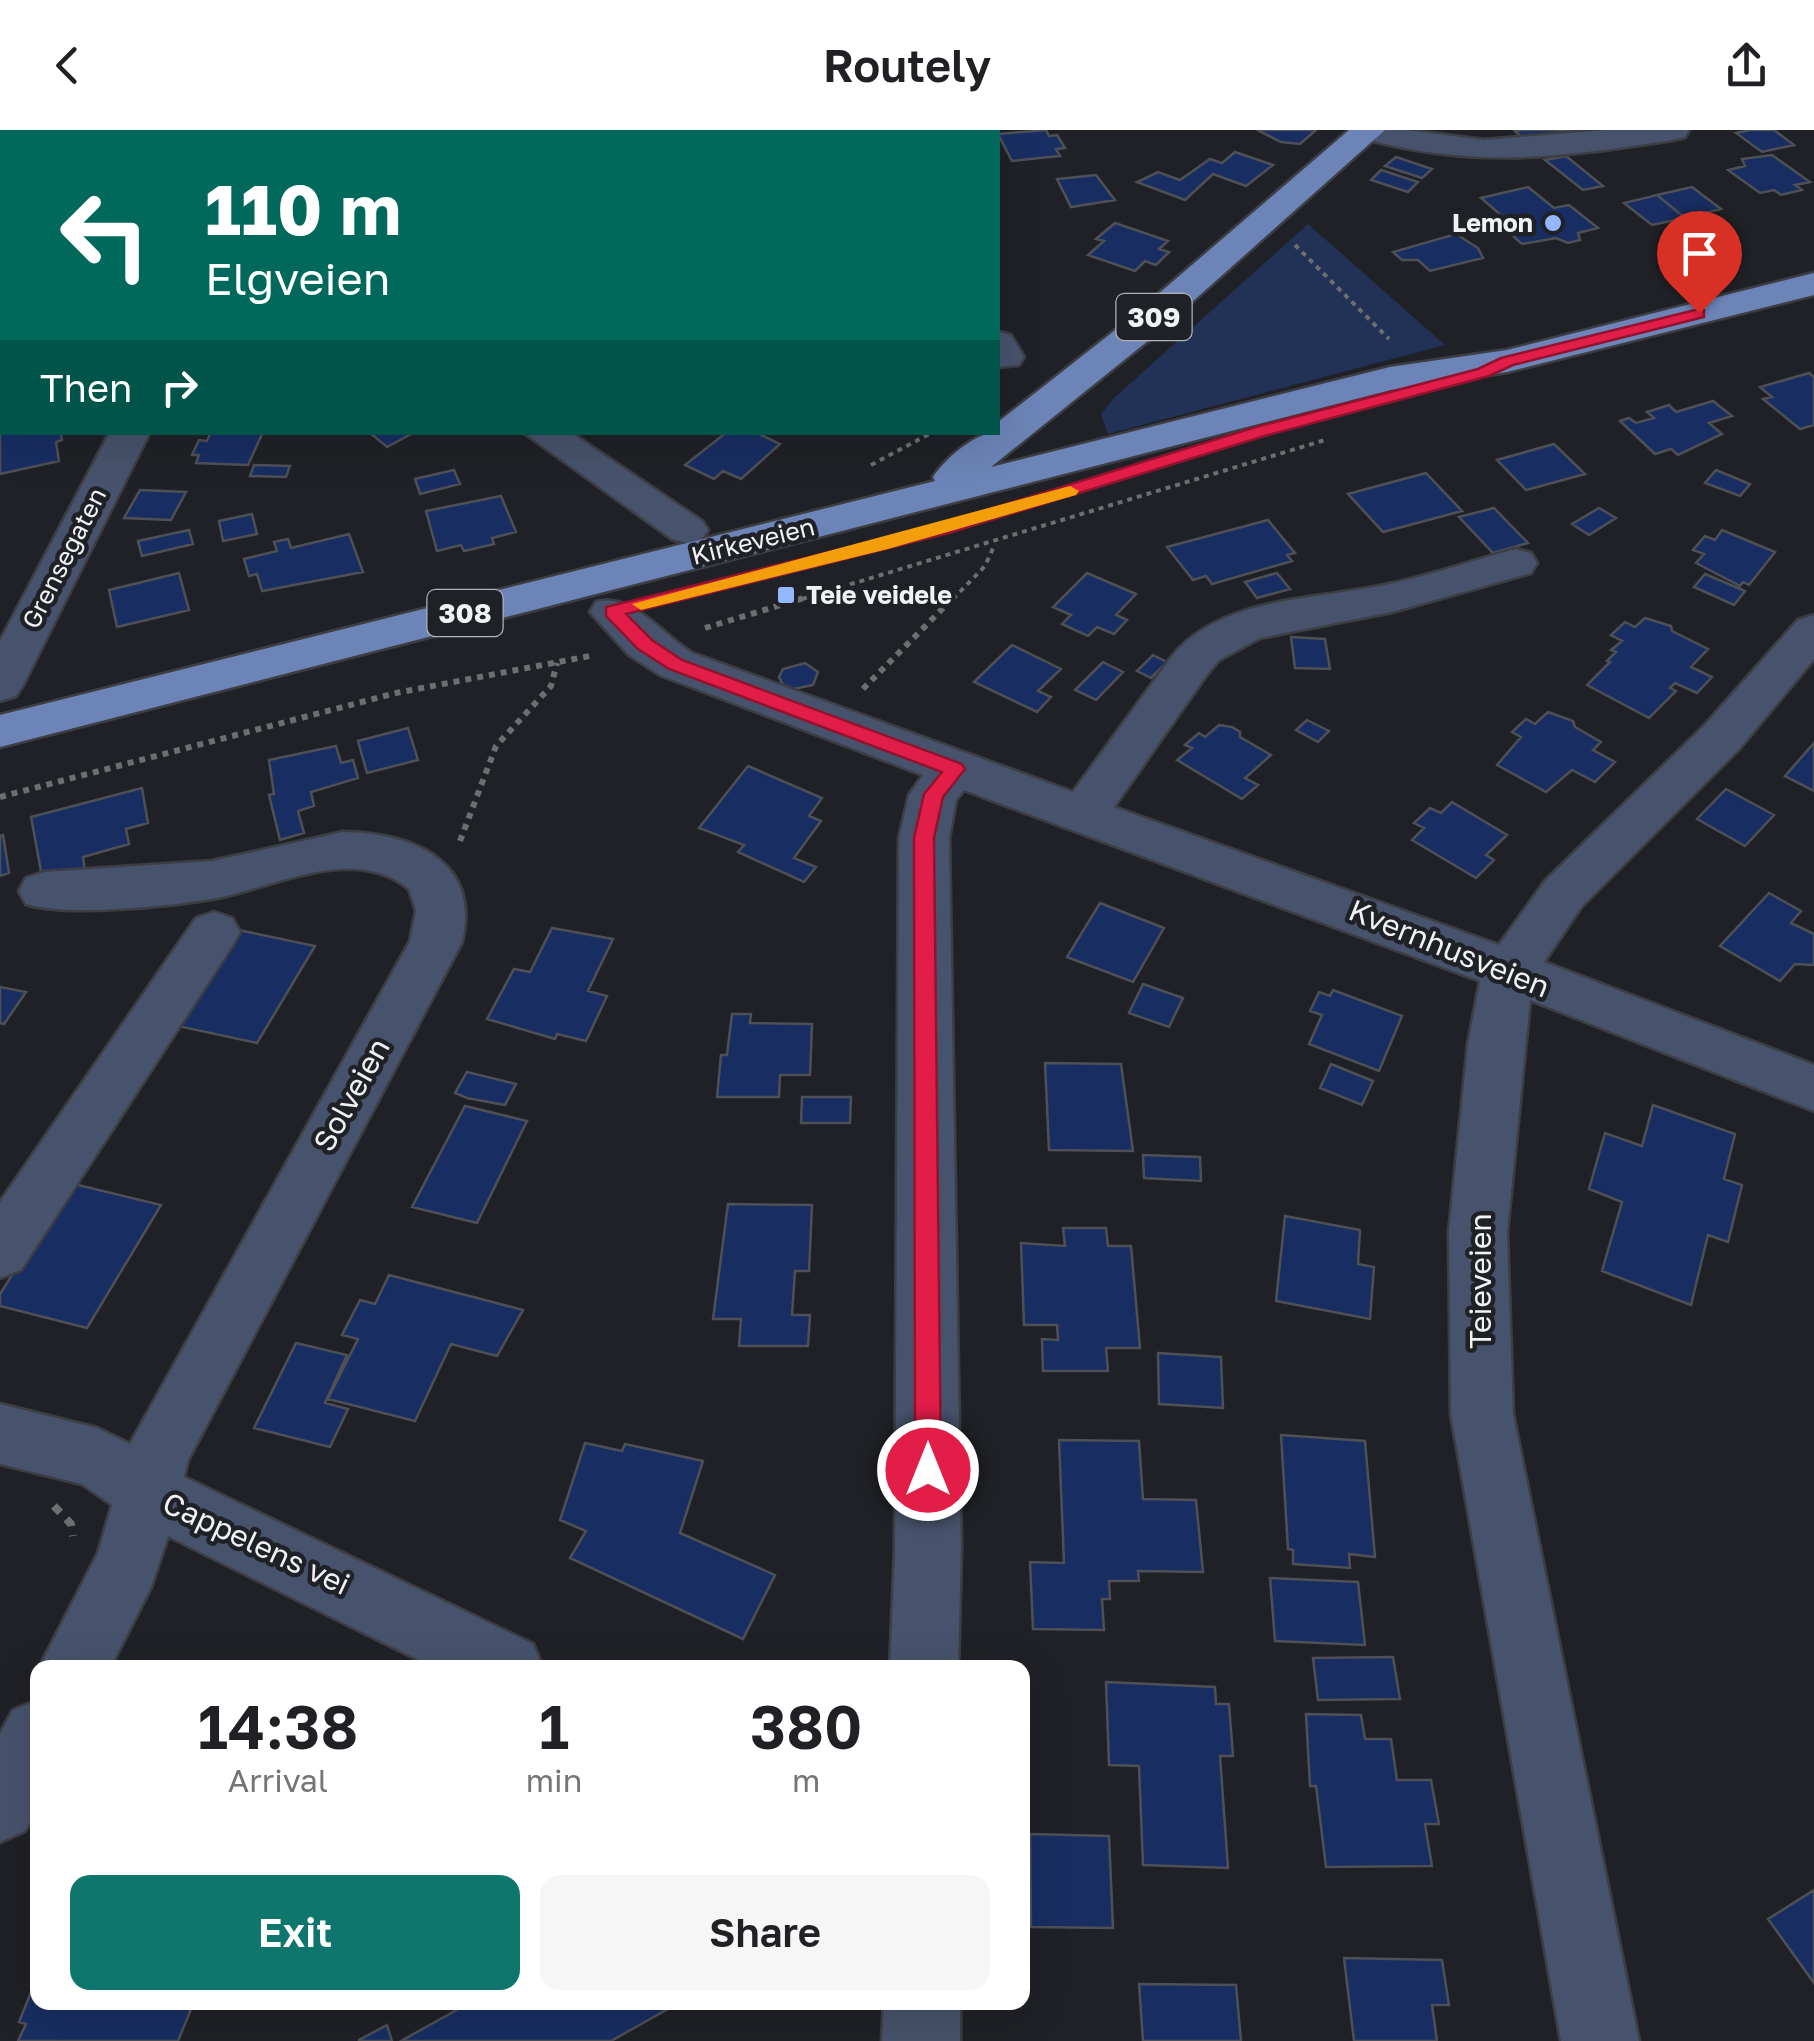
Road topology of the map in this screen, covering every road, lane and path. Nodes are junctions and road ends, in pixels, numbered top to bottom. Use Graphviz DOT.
graph roads {
  1 [pos="1369,130"];
  2 [pos="1672,130"];
  3 [pos="1290,241"];
  4 [pos="1814,284"];
  5 [pos="1397,347"];
  6 [pos="1507,361"];
  7 [pos="128,435"];
  8 [pos="547,435"];
  9 [pos="930,494"];
  10 [pos="1109,494"];
  11 [pos="687,530"];
  12 [pos="996,543"];
  13 [pos="882,546"];
  14 [pos="1516,563"];
  15 [pos="698,630"];
  16 [pos="1814,630"];
  17 [pos="609,632"];
  18 [pos="557,662"];
  19 [pos="0,684"];
  20 [pos="835,724"];
  21 [pos="3,765"];
  22 [pos="955,769"];
  23 [pos="1083,814"];
  24 [pos="44,892"];
  25 [pos="440,894"];
  26 [pos="214,932"];
  27 [pos="1508,974"];
  28 [pos="1814,1088"];
  29 [pos="0,1252"];
  30 [pos="19,1439"];
  31 [pos="147,1492"];
  32 [pos="72,1552"];
  33 [pos="78,1660"];
  34 [pos="494,1660"];
  35 [pos="924,1660"];
  36 [pos="30,1751"];
  37 [pos="0,1806"];
  38 [pos="922,2010"];
  39 [pos="921,2041"];
  40 [pos="1600,2041"];
  1 -- 2 [label="street"];
  1 -- 9 [label="main road, 309"];
  3 -- 5 [label="path"];
  4 -- 6 [label="main road, Kirkeveien / 308"];
  6 -- 9 [label="main road, Kirkeveien / 308"];
  6 -- 13 [label="main road, Kirkeveien / 308"];
  7 -- 19 [label="street, Grensegaten"];
  8 -- 11 [label="street"];
  9 -- 13 [label="main road, 309"];
  9 -- 21 [label="main road, Kirkeveien / 308"];
  10 -- 12 [label="path"];
  12 -- 15 [label="path"];
  12 -- 20 [label="path"];
  13 -- 17 [label="main road, Kirkeveien / 308"];
  14 -- 23 [label="street"];
  16 -- 27 [label="street, Teieveien"];
  17 -- 18 [label="path"];
  17 -- 20 [label="street, Kvernhusveien"];
  17 -- 21 [label="main road, Kirkeveien / 308"];
  18 -- 21 [label="path"];
  18 -- 25 [label="path"];
  20 -- 22 [label="street, Kvernhusveien"];
  22 -- 23 [label="street, Kvernhusveien"];
  22 -- 35 [label="street"];
  23 -- 27 [label="street, Kvernhusveien"];
  24 -- 25 [label="street"];
  25 -- 31 [label="street, Solveien"];
  26 -- 29 [label="street"];
  27 -- 28 [label="street, Kvernhusveien"];
  27 -- 40 [label="street, Teieveien"];
  30 -- 31 [label="street, Cappelens vei"];
  30 -- 32 [label="path"];
  31 -- 33 [label="street, Solveien"];
  31 -- 34 [label="street, Cappelens vei"];
  36 -- 37 [label="street"];
  38 -- 39 [label="street"];
}
